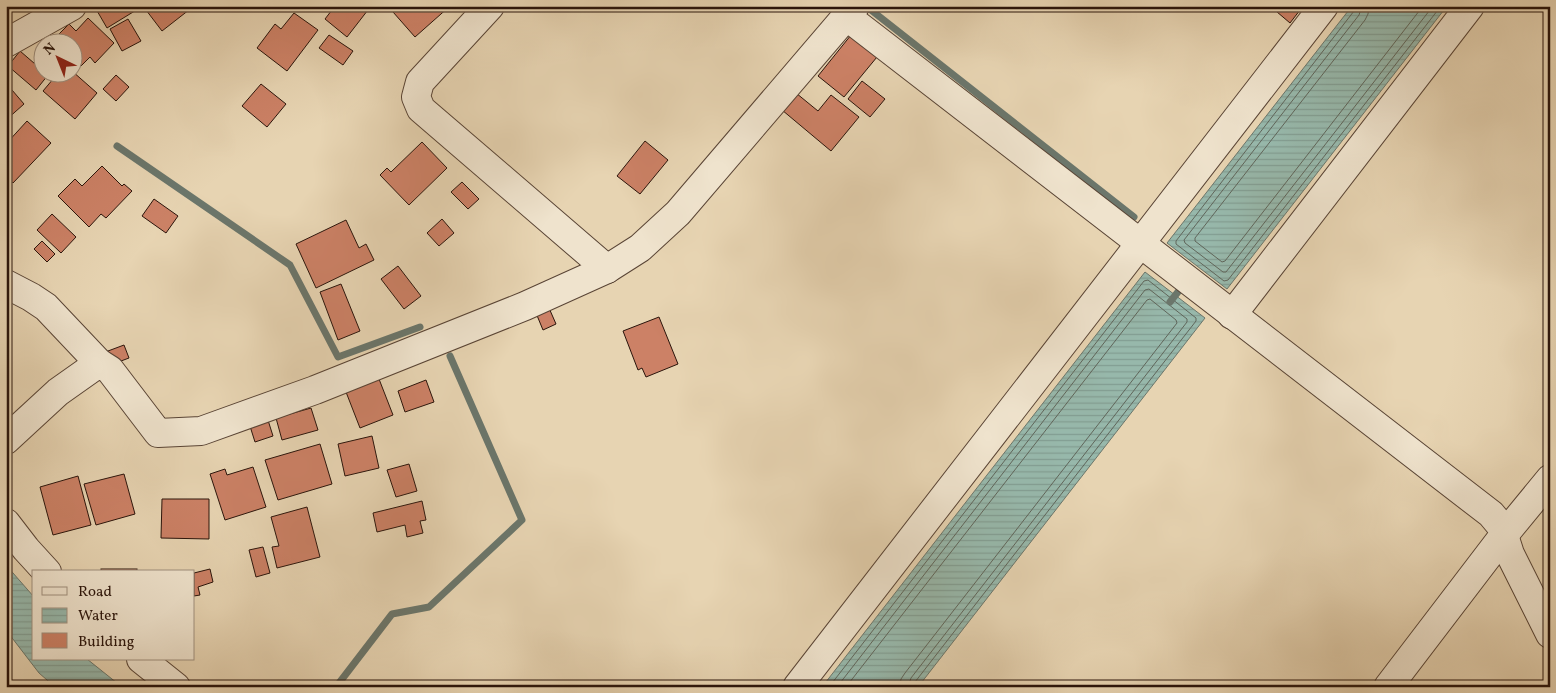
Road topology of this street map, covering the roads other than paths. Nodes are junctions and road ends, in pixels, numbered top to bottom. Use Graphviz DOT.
graph roads {
  1 [pos="72,6"];
  2 [pos="490,6"];
  3 [pos="1324,6"];
  4 [pos="1470,6"];
  5 [pos="850,11"];
  6 [pos="6,43"];
  7 [pos="1140,243"];
  8 [pos="607,269"];
  9 [pos="6,284"];
  10 [pos="1232,315"];
  11 [pos="99,363"];
  12 [pos="6,440"];
  13 [pos="1550,479"];
  14 [pos="6,523"];
  15 [pos="1504,535"];
  16 [pos="45,570"];
  17 [pos="1550,634"];
  18 [pos="142,660"];
  19 [pos="176,687"];
  20 [pos="797,687"];
  21 [pos="1388,687"];
  1 -- 6 [label="street"];
  2 -- 8 [label="street"];
  3 -- 7 [label="street"];
  4 -- 10 [label="street"];
  5 -- 7 [label="street"];
  5 -- 8 [label="street"];
  7 -- 10 [label="street"];
  7 -- 20 [label="street"];
  8 -- 11 [label="street"];
  9 -- 11 [label="street"];
  10 -- 15 [label="street"];
  11 -- 12 [label="street"];
  13 -- 15 [label="street"];
  14 -- 16 [label="street"];
  15 -- 17 [label="street"];
  15 -- 21 [label="street"];
  18 -- 19 [label="street"];
}
